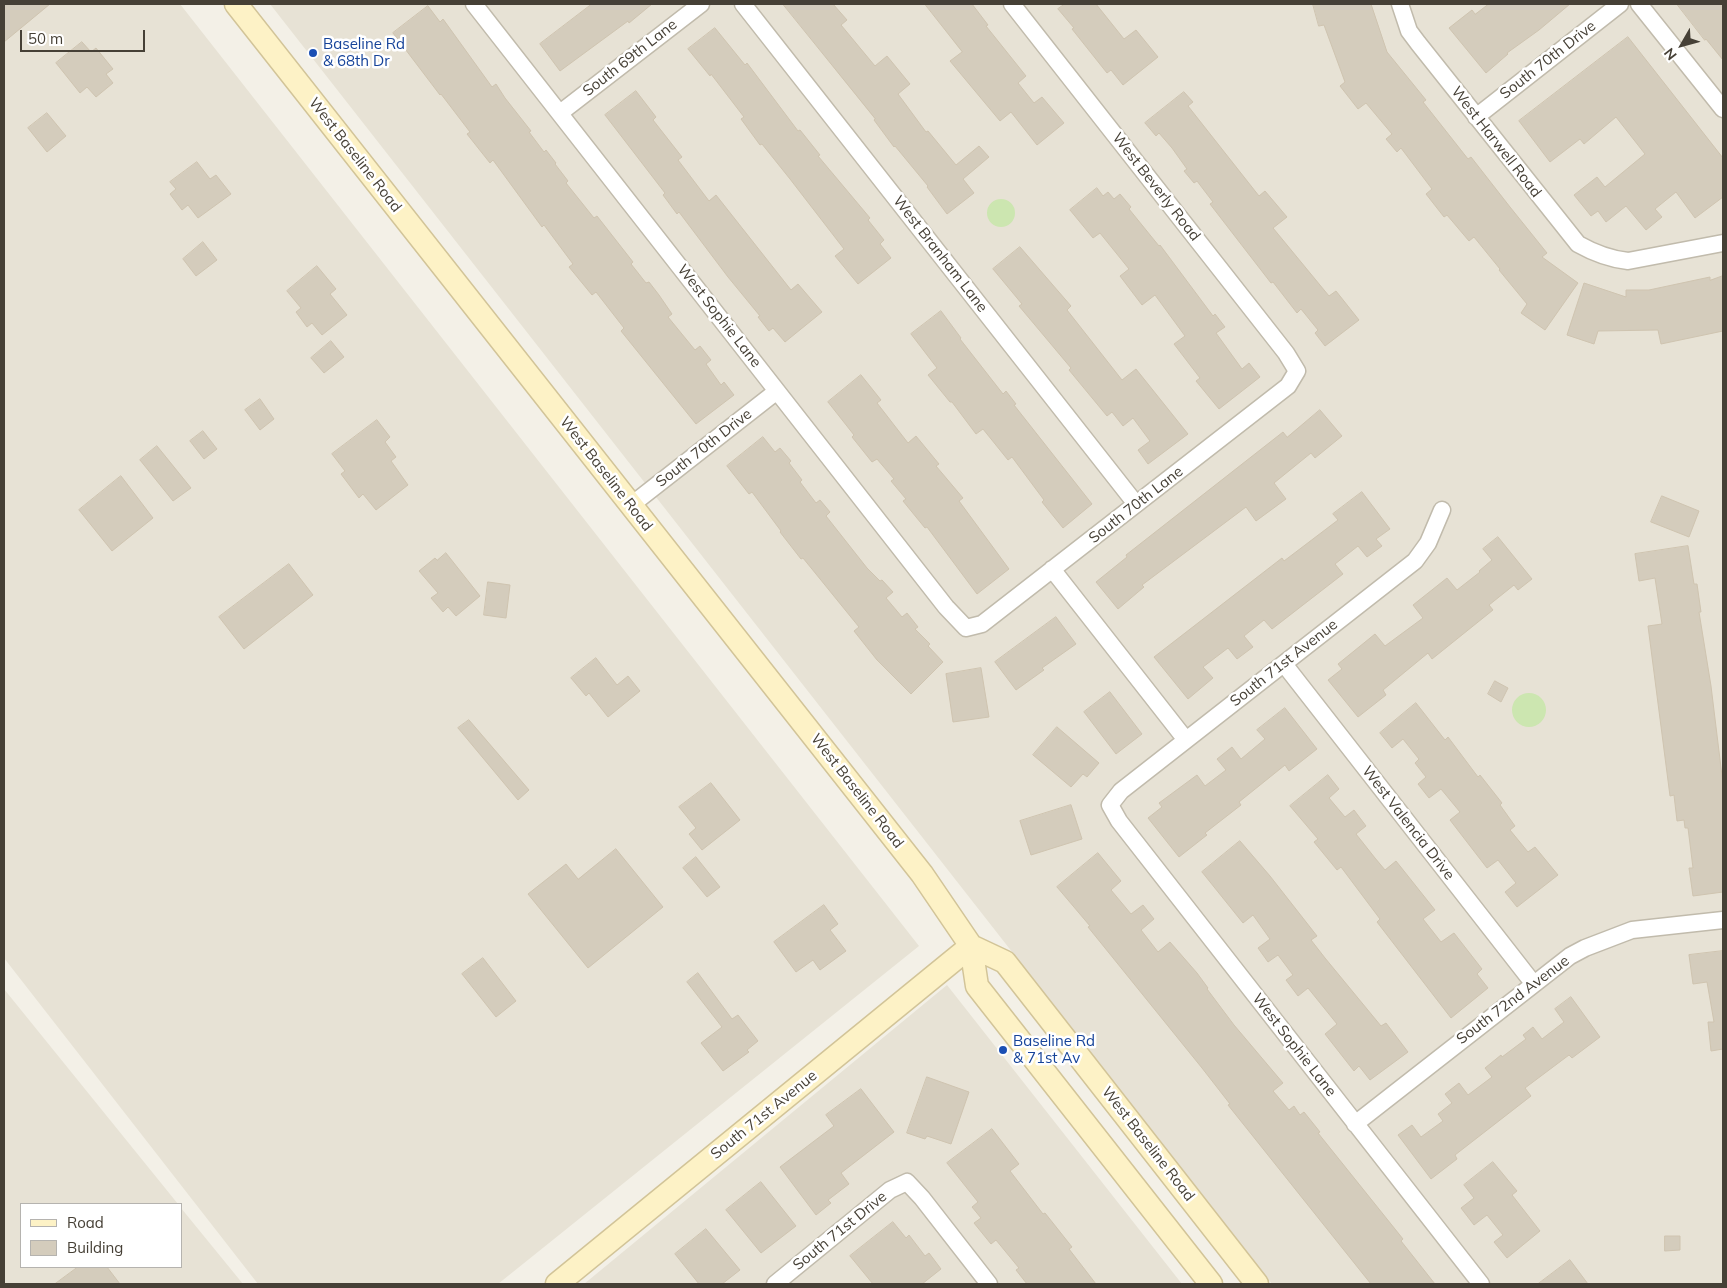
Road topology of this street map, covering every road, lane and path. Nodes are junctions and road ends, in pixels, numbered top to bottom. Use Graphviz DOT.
graph roads {
  1 [pos="236,4"];
  2 [pos="474,4"];
  3 [pos="701,4"];
  4 [pos="743,4"];
  5 [pos="1012,4"];
  6 [pos="1400,4"];
  7 [pos="1620,4"];
  8 [pos="1639,4"];
  9 [pos="1723,109"];
  10 [pos="560,113"];
  11 [pos="1476,117"];
  12 [pos="1723,244"];
  13 [pos="1298,371"];
  14 [pos="777,391"];
  15 [pos="1136,504"];
  16 [pos="630,506"];
  17 [pos="1442,510"];
  18 [pos="1052,569"];
  19 [pos="966,628"];
  20 [pos="1284,664"];
  21 [pos="1186,740"];
  22 [pos="1110,805"];
  23 [pos="1723,920"];
  24 [pos="972,946"];
  25 [pos="1533,983"];
  26 [pos="1355,1124"];
  27 [pos="561,1283"];
  28 [pos="775,1284"];
  29 [pos="989,1284"];
  30 [pos="1211,1284"];
  31 [pos="1257,1284"];
  32 [pos="1481,1284"];
  1 -- 16 [label="main road, West Baseline Road"];
  2 -- 10 [label="street, West Sophie Lane"];
  3 -- 10 [label="street, South 69th Lane"];
  4 -- 15 [label="street, West Branham Lane"];
  5 -- 13 [label="street, West Beverly Road"];
  6 -- 11 [label="street, West Harwell Road"];
  7 -- 11 [label="street, South 70th Drive"];
  8 -- 9 [label="street"];
  10 -- 14 [label="street, West Sophie Lane"];
  11 -- 12 [label="street, West Harwell Road"];
  13 -- 15 [label="street, South 70th Lane"];
  14 -- 16 [label="street, South 70th Drive"];
  14 -- 19 [label="street, West Sophie Lane"];
  15 -- 18 [label="street, South 70th Lane"];
  16 -- 24 [label="main road, West Baseline Road"];
  17 -- 20 [label="street, South 71st Avenue"];
  18 -- 19 [label="street, South 70th Lane"];
  18 -- 21 [label="street"];
  20 -- 21 [label="street, South 71st Avenue"];
  20 -- 25 [label="street, West Valencia Drive"];
  21 -- 22 [label="street, South 71st Avenue"];
  22 -- 26 [label="street, West Sophie Lane"];
  23 -- 25 [label="street, South 72nd Avenue"];
  24 -- 27 [label="main road, South 71st Avenue"];
  24 -- 30 [label="main road, West Baseline Road"];
  24 -- 31 [label="main road, West Baseline Road"];
  25 -- 26 [label="street, South 72nd Avenue"];
  26 -- 32 [label="street, West Sophie Lane"];
  28 -- 29 [label="street, South 71st Drive"];
}
